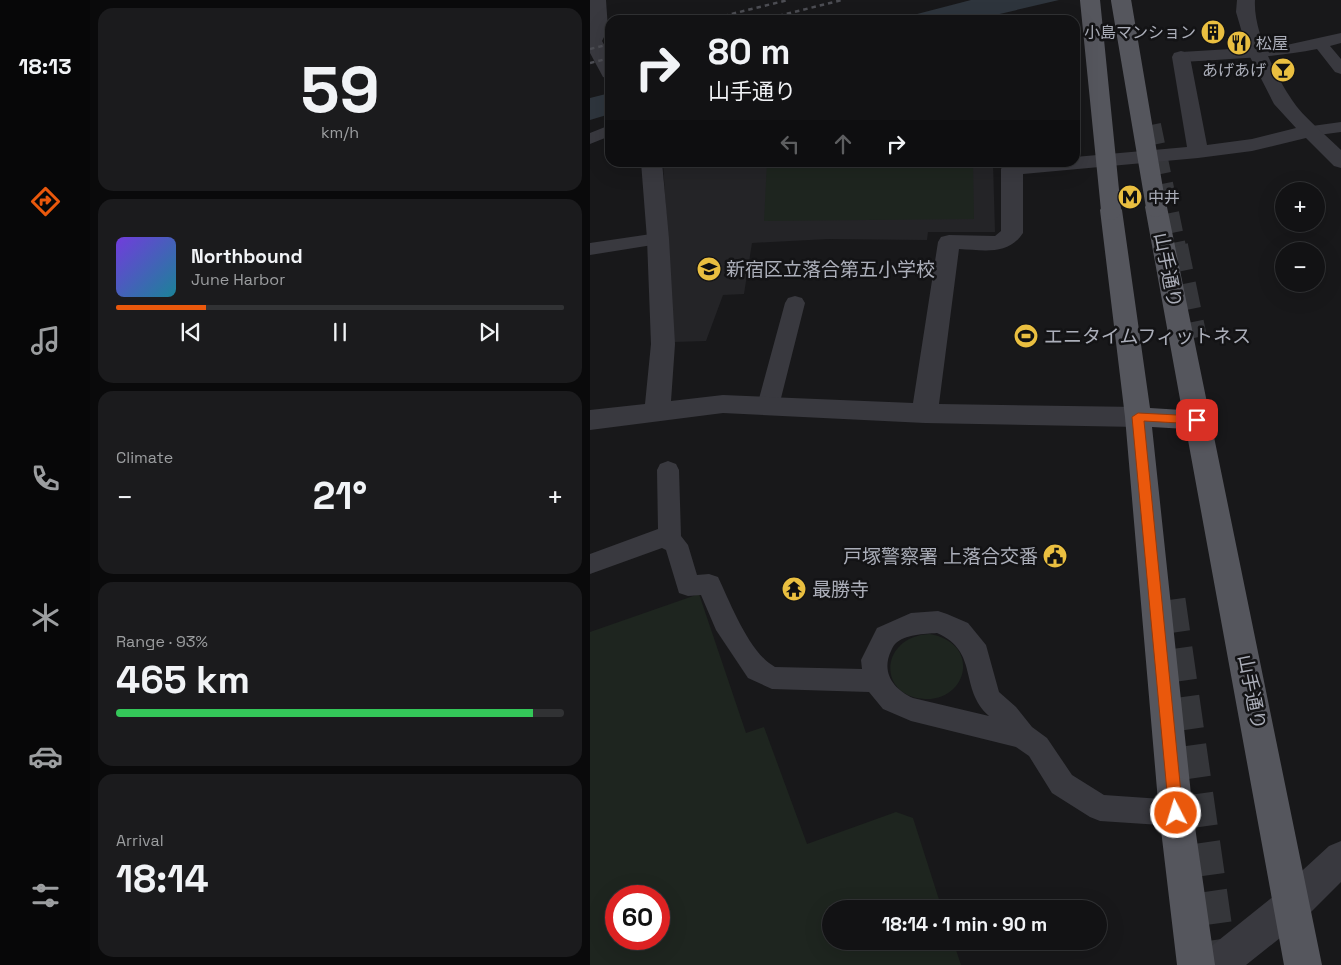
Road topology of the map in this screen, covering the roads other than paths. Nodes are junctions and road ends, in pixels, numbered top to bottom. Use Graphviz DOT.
graph roads {
  1 [pos="597,0"];
  2 [pos="1090,0"];
  3 [pos="1121,0"];
  4 [pos="1246,0"];
  5 [pos="1341,38"];
  6 [pos="591,41"];
  7 [pos="1321,44"];
  8 [pos="1258,53"];
  9 [pos="1181,57"];
  10 [pos="605,65"];
  11 [pos="1341,69"];
  12 [pos="1341,127"];
  13 [pos="1311,131"];
  14 [pos="605,132"];
  15 [pos="590,139"];
  16 [pos="1198,152"];
  17 [pos="1341,162"];
  18 [pos="1080,163"];
  19 [pos="651,167"];
  20 [pos="1034,167"];
  21 [pos="658,239"];
  22 [pos="590,250"];
  23 [pos="795,303"];
  24 [pos="768,406"];
  25 [pos="661,413"];
  26 [pos="925,413"];
  27 [pos="1138,417"];
  28 [pos="590,420"];
  29 [pos="1197,420"];
  30 [pos="668,470"];
  31 [pos="664,537"];
  32 [pos="590,564"];
  33 [pos="876,681"];
  34 [pos="1023,736"];
  35 [pos="1176,813"];
  36 [pos="1341,858"];
  37 [pos="1292,905"];
  38 [pos="1196,965"];
  39 [pos="1217,965"];
  40 [pos="1304,965"];
  1 -- 6 [label="street"];
  2 -- 27 [label="main road, bridge"];
  3 -- 29 [label="main road, 山手通り, bridge"];
  4 -- 8 [label="street"];
  5 -- 7 [label="lane"];
  6 -- 10 [label="street"];
  7 -- 8 [label="lane"];
  7 -- 11 [label="lane"];
  8 -- 9 [label="lane"];
  8 -- 13 [label="street"];
  9 -- 16 [label="street"];
  12 -- 13 [label="lane"];
  13 -- 16 [label="street"];
  13 -- 17 [label="street"];
  14 -- 15 [label="lane"];
  16 -- 18 [label="street"];
  19 -- 21 [label="street"];
  20 -- 26 [label="street"];
  21 -- 22 [label="lane"];
  21 -- 25 [label="street"];
  23 -- 24 [label="lane"];
  24 -- 25 [label="street"];
  24 -- 26 [label="street"];
  25 -- 28 [label="street"];
  26 -- 27 [label="street"];
  27 -- 29 [label="main road"];
  27 -- 35 [label="main road"];
  29 -- 37 [label="main road, 山手通り"];
  30 -- 31 [label="lane"];
  31 -- 32 [label="lane"];
  31 -- 33 [label="lane"];
  33 -- 34 [label="lane"];
  33 -- 34 [label="lane"];
  34 -- 35 [label="lane"];
  35 -- 38 [label="main road"];
  36 -- 37 [label="street"];
  37 -- 39 [label="street"];
  37 -- 40 [label="main road, 山手通り"];
}
